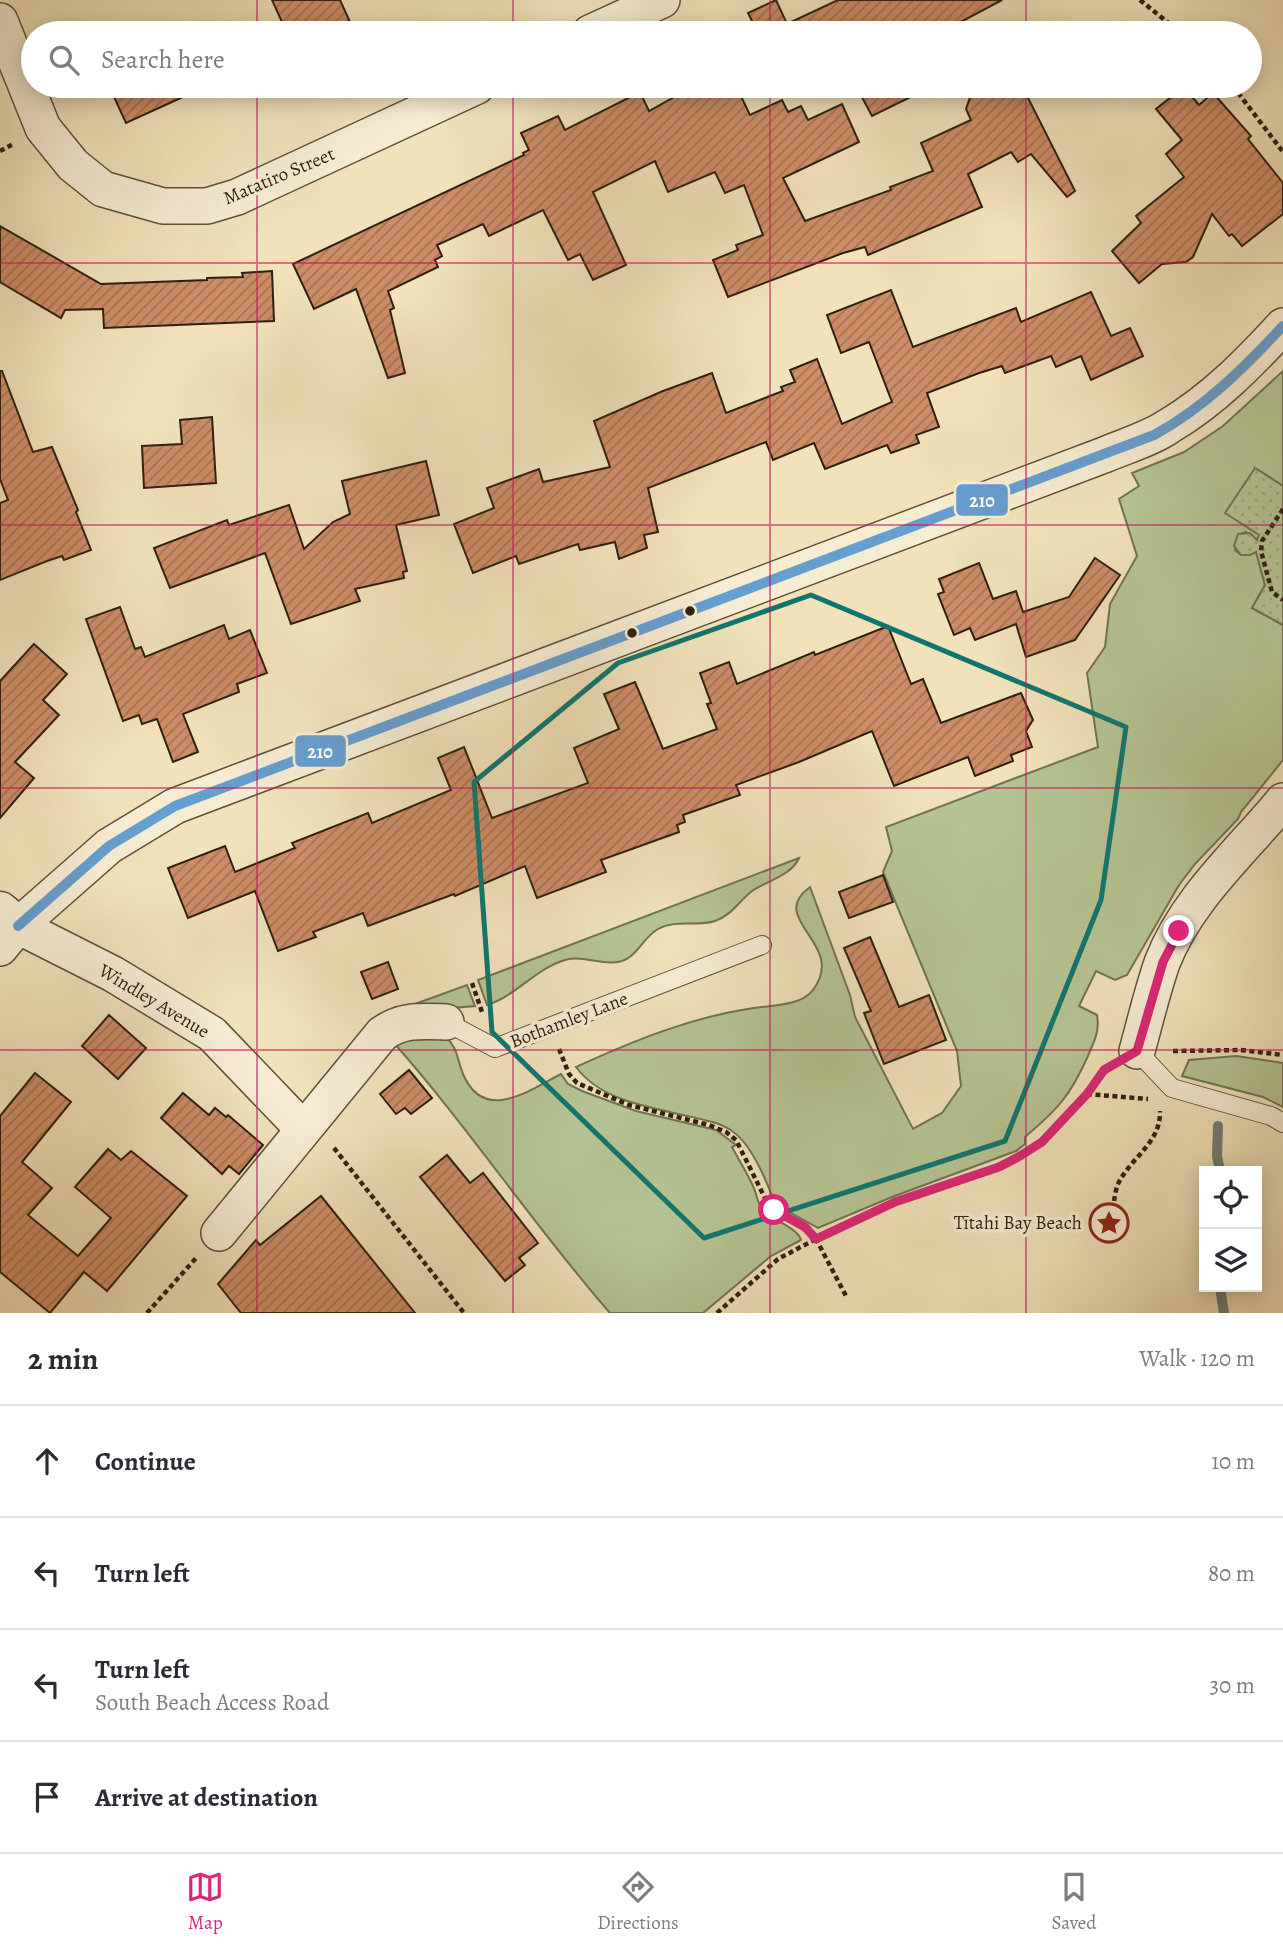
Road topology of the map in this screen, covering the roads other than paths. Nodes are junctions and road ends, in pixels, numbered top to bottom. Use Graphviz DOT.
graph roads {
  1 [pos="662,0"];
  2 [pos="0,21"];
  3 [pos="616,21"];
  4 [pos="21,73"];
  5 [pos="31,98"];
  6 [pos="451,98"];
  7 [pos="1283,326"];
  8 [pos="1283,801"];
  9 [pos="6,928"];
  10 [pos="762,945"];
  11 [pos="446,1022"];
  12 [pos="1137,1051"];
  13 [pos="1283,1123"];
  14 [pos="303,1129"];
  15 [pos="219,1233"];
  1 -- 3 [label="street"];
  2 -- 4 [label="street, Matatiro Street"];
  5 -- 6 [label="street, Matatiro Street"];
  7 -- 9 [label="street"];
  8 -- 12 [label="street"];
  9 -- 14 [label="street, Windley Avenue"];
  10 -- 11 [label="lane, Bothamley Lane"];
  11 -- 14 [label="street, Bothamley Lane"];
  12 -- 13 [label="lane"];
  14 -- 15 [label="street, Bothamley Lane"];
}
